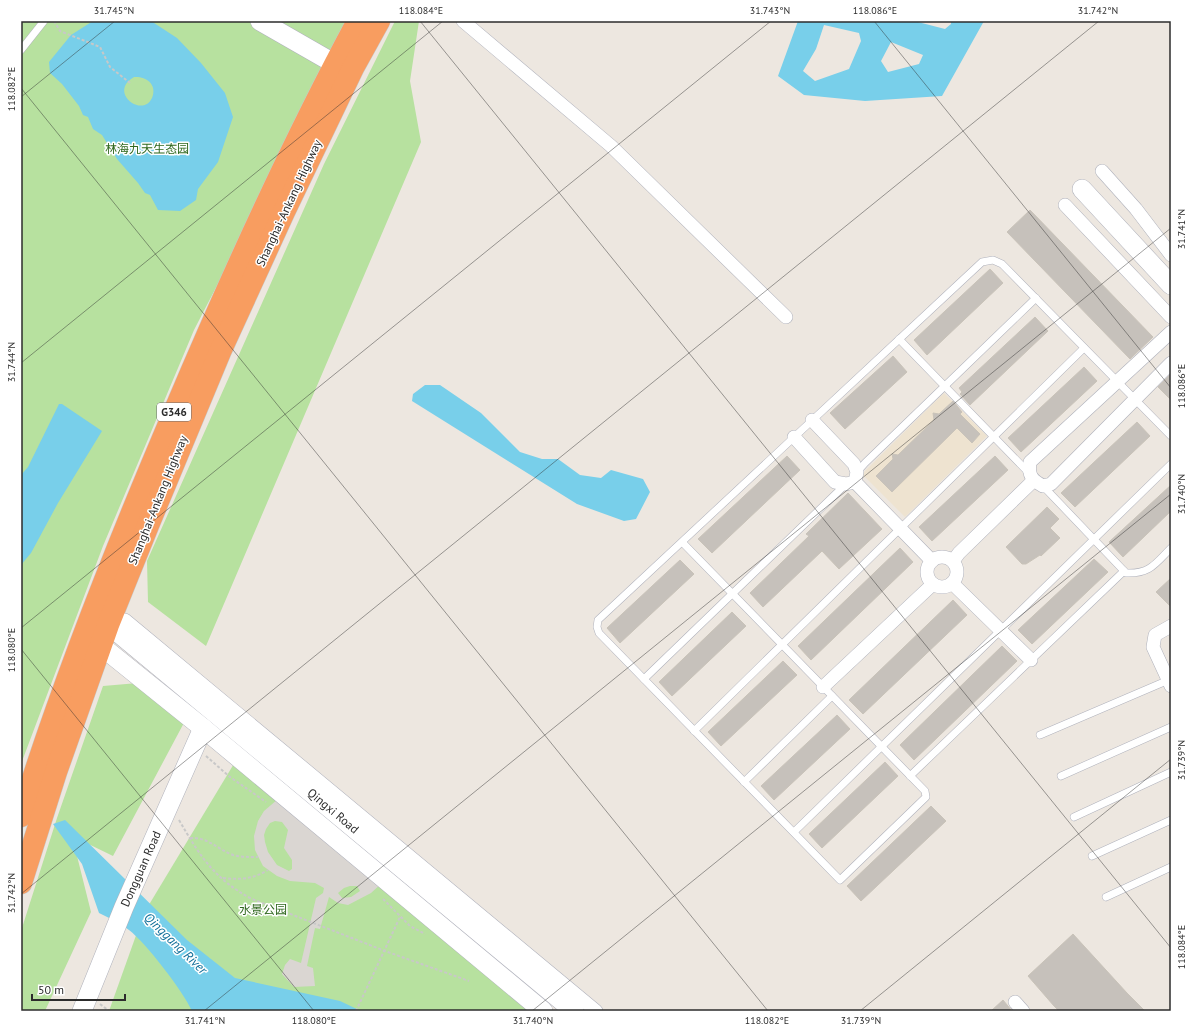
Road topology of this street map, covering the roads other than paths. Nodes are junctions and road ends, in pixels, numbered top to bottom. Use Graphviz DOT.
graph roads {
  1 [pos="44,21"];
  2 [pos="260,21"];
  3 [pos="358,21"];
  4 [pos="379,21"];
  5 [pos="463,21"];
  6 [pos="21,50"];
  7 [pos="335,64"];
  8 [pos="1102,171"];
  9 [pos="1082,189"];
  10 [pos="1065,205"];
  11 [pos="1171,255"];
  12 [pos="1171,285"];
  13 [pos="1036,298"];
  14 [pos="786,317"];
  15 [pos="1171,318"];
  16 [pos="1171,332"];
  17 [pos="899,339"];
  18 [pos="1084,348"];
  19 [pos="1171,363"];
  20 [pos="1116,381"];
  21 [pos="945,386"];
  22 [pos="1135,399"];
  23 [pos="812,420"];
  24 [pos="1171,436"];
  25 [pos="794,437"];
  26 [pos="994,437"];
  27 [pos="1171,464"];
  28 [pos="853,479"];
  29 [pos="1035,479"];
  30 [pos="901,529"];
  31 [pos="1094,540"];
  32 [pos="682,542"];
  33 [pos="1171,548"];
  34 [pos="932,561"];
  35 [pos="953,561"];
  36 [pos="1124,571"];
  37 [pos="952,583"];
  38 [pos="933,584"];
  39 [pos="732,594"];
  40 [pos="108,619"];
  41 [pos="1171,626"];
  42 [pos="1001,631"];
  43 [pos="92,639"];
  44 [pos="782,645"];
  45 [pos="1031,660"];
  46 [pos="644,680"];
  47 [pos="1170,682"];
  48 [pos="828,691"];
  49 [pos="1171,727"];
  50 [pos="204,728"];
  51 [pos="694,731"];
  52 [pos="1040,735"];
  53 [pos="882,747"];
  54 [pos="1171,772"];
  55 [pos="910,776"];
  56 [pos="1061,776"];
  57 [pos="744,782"];
  58 [pos="21,816"];
  59 [pos="1074,817"];
  60 [pos="1171,820"];
  61 [pos="794,832"];
  62 [pos="1092,856"];
  63 [pos="1171,867"];
  64 [pos="21,883"];
  65 [pos="1106,897"];
  66 [pos="82,1011"];
  67 [pos="543,1011"];
  68 [pos="574,1011"];
  69 [pos="596,1011"];
  1 -- 6 [label="lane"];
  2 -- 7 [label="main road"];
  3 -- 7 [label="highway, Shanghai-Ankang Highway / G346"];
  4 -- 40 [label="highway, Shanghai-Ankang Highway / G346"];
  5 -- 14 [label="street"];
  7 -- 40 [label="highway, Shanghai-Ankang Highway / G346"];
  8 -- 11 [label="street"];
  9 -- 12 [label="main road"];
  10 -- 15 [label="street"];
  13 -- 17 [label="lane"];
  13 -- 18 [label="lane"];
  13 -- 21 [label="lane"];
  16 -- 20 [label="street"];
  17 -- 21 [label="lane"];
  17 -- 23 [label="lane"];
  18 -- 20 [label="lane"];
  18 -- 26 [label="lane"];
  19 -- 22 [label="street"];
  20 -- 22 [label="lane"];
  20 -- 29 [label="street"];
  21 -- 26 [label="lane"];
  21 -- 28 [label="lane"];
  22 -- 24 [label="lane"];
  22 -- 29 [label="street"];
  23 -- 25 [label="lane"];
  23 -- 28 [label="street"];
  25 -- 28 [label="street"];
  25 -- 32 [label="lane"];
  26 -- 29 [label="lane"];
  26 -- 30 [label="lane"];
  27 -- 31 [label="lane"];
  28 -- 30 [label="street"];
  28 -- 39 [label="lane"];
  29 -- 31 [label="lane"];
  29 -- 35 [label="street"];
  30 -- 34 [label="street"];
  30 -- 44 [label="lane"];
  31 -- 36 [label="lane"];
  31 -- 42 [label="lane"];
  32 -- 39 [label="lane"];
  32 -- 46 [label="lane"];
  33 -- 36 [label="lane"];
  34 -- 35 [label="street"];
  34 -- 38 [label="street"];
  35 -- 37 [label="street"];
  36 -- 45 [label="lane"];
  37 -- 38 [label="street"];
  37 -- 42 [label="street"];
  38 -- 48 [label="street"];
  39 -- 44 [label="lane"];
  39 -- 46 [label="lane"];
  40 -- 43 [label="highway, Shanghai-Ankang Highway / G346"];
  40 -- 68 [label="main road, Qingxi Road"];
  40 -- 69 [label="street"];
  41 -- 47 [label="street"];
  42 -- 45 [label="street"];
  42 -- 53 [label="lane"];
  43 -- 50 [label="main road, Qingxi Road"];
  43 -- 58 [label="highway, Shanghai-Ankang Highway / G346"];
  43 -- 64 [label="highway, Shanghai-Ankang Highway / G346"];
  44 -- 48 [label="lane"];
  44 -- 51 [label="lane"];
  45 -- 55 [label="lane"];
  46 -- 51 [label="lane"];
  47 -- 52 [label="lane"];
  48 -- 53 [label="lane"];
  48 -- 57 [label="lane"];
  49 -- 56 [label="lane"];
  50 -- 66 [label="main road, Dongguan Road"];
  50 -- 67 [label="main road, Qingxi Road"];
  51 -- 57 [label="lane"];
  53 -- 55 [label="lane"];
  53 -- 61 [label="lane"];
  54 -- 59 [label="lane"];
  55 -- 61 [label="lane"];
  57 -- 61 [label="lane"];
  60 -- 62 [label="lane"];
  63 -- 65 [label="lane"];
}
